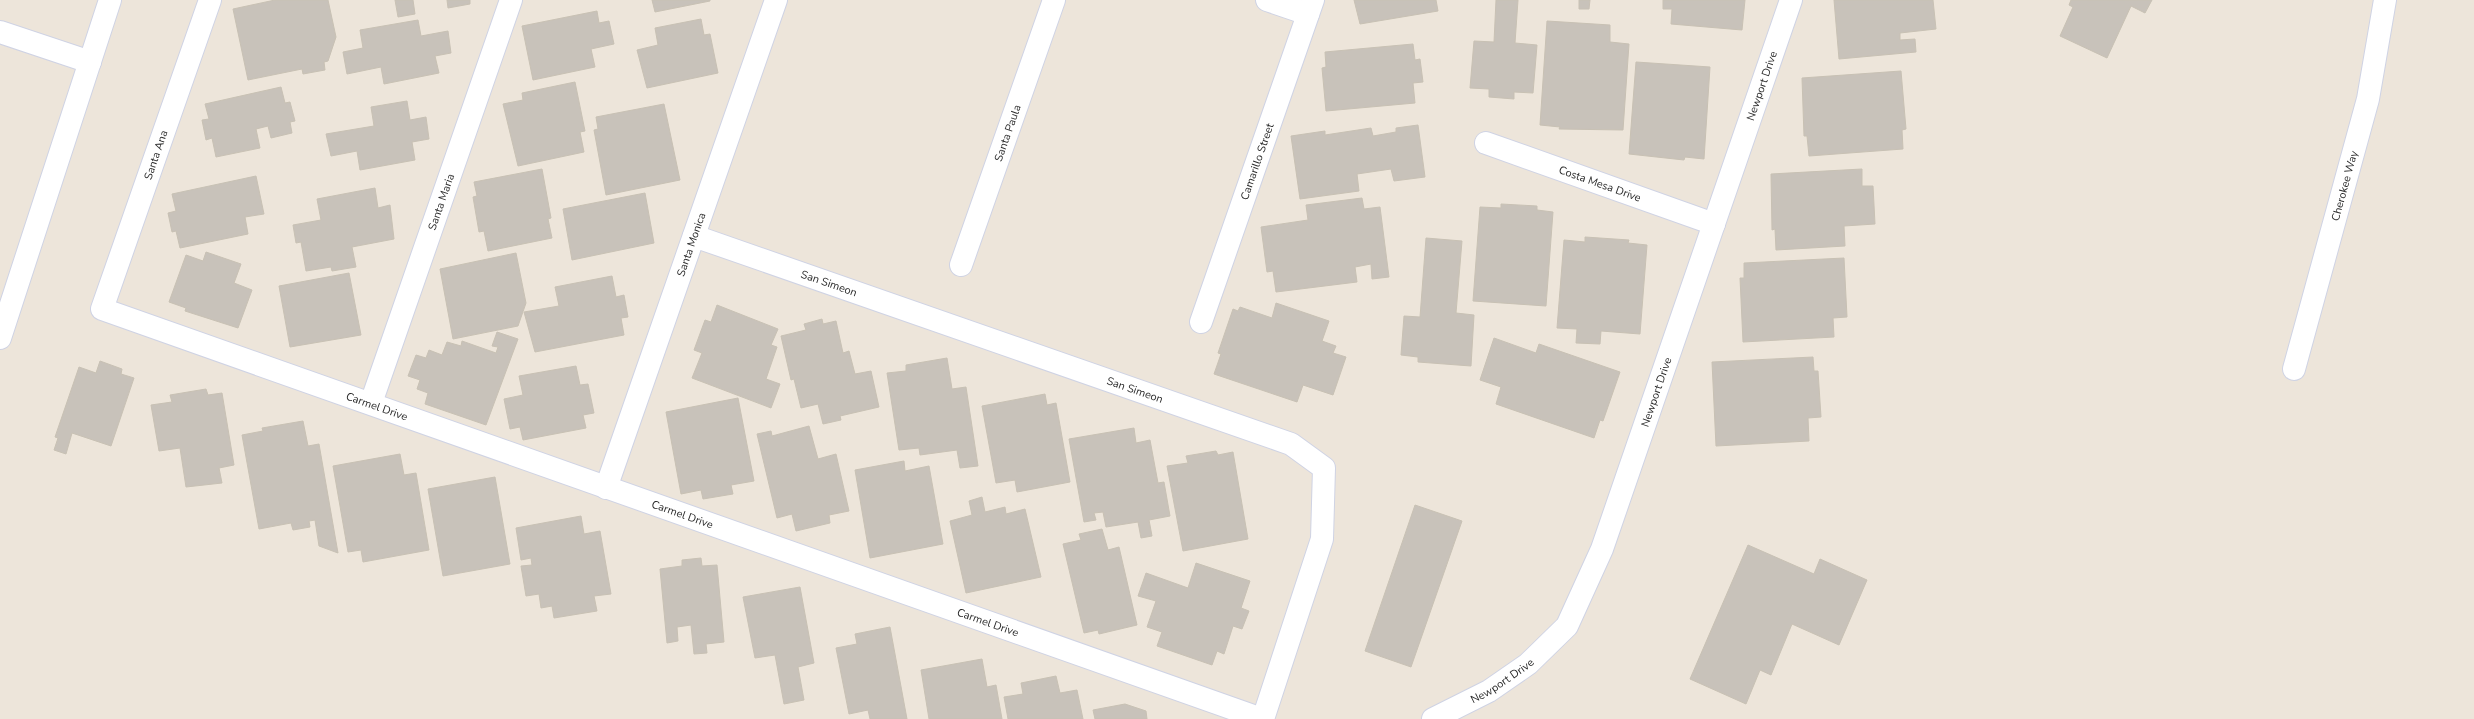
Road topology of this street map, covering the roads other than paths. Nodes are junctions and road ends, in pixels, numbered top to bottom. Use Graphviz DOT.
graph roads {
  1 [pos="110,0"];
  2 [pos="210,0"];
  3 [pos="511,0"];
  4 [pos="776,0"];
  5 [pos="1054,0"];
  6 [pos="1267,0"];
  7 [pos="1791,0"];
  8 [pos="2385,0"];
  9 [pos="1310,7"];
  10 [pos="0,32"];
  11 [pos="90,62"];
  12 [pos="1486,143"];
  13 [pos="1714,224"];
  14 [pos="694,236"];
  15 [pos="961,265"];
  16 [pos="102,309"];
  17 [pos="1201,322"];
  18 [pos="0,338"];
  19 [pos="2294,369"];
  20 [pos="371,403"];
  21 [pos="606,488"];
  22 [pos="1262,719"];
  23 [pos="1433,719"];
  1 -- 11 [label="street"];
  2 -- 16 [label="street, Santa Ana"];
  3 -- 20 [label="street, Santa Maria"];
  4 -- 14 [label="street, Santa Monica"];
  5 -- 15 [label="street, Santa Paula"];
  6 -- 9 [label="street"];
  7 -- 13 [label="street, Newport Drive"];
  8 -- 19 [label="street, Cherokee Way"];
  9 -- 17 [label="street, Camarillo Street"];
  10 -- 11 [label="street"];
  11 -- 18 [label="street"];
  12 -- 13 [label="street, Costa Mesa Drive"];
  13 -- 23 [label="street, Newport Drive"];
  14 -- 21 [label="street, Santa Monica"];
  14 -- 22 [label="street, San Simeon"];
  16 -- 20 [label="street, Carmel Drive"];
  20 -- 21 [label="street, Carmel Drive"];
  21 -- 22 [label="street, Carmel Drive"];
}
